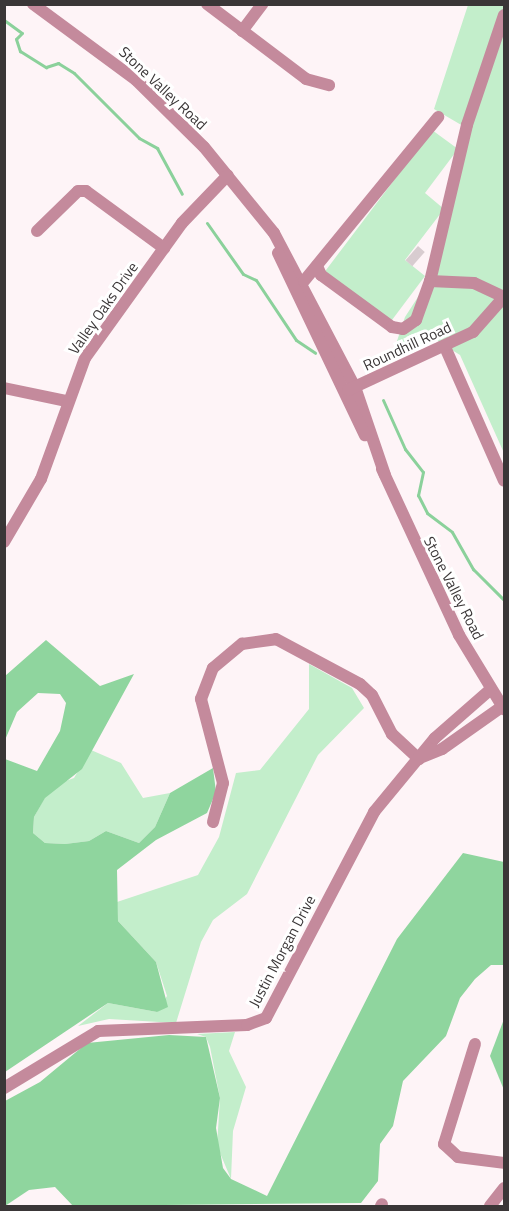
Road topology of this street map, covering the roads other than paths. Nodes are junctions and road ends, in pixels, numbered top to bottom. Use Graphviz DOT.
graph roads {
  1 [pos="207,4"];
  2 [pos="262,4"];
  3 [pos="42,7"];
  4 [pos="504,15"];
  5 [pos="242,31"];
  6 [pos="329,85"];
  7 [pos="438,117"];
  8 [pos="228,175"];
  9 [pos="257,212"];
  10 [pos="37,231"];
  11 [pos="164,248"];
  12 [pos="317,266"];
  13 [pos="304,281"];
  14 [pos="430,281"];
  15 [pos="504,297"];
  16 [pos="445,347"];
  17 [pos="4,388"];
  18 [pos="350,389"];
  19 [pos="66,400"];
  20 [pos="504,478"];
  21 [pos="4,542"];
  22 [pos="491,689"];
  23 [pos="503,708"];
  24 [pos="419,759"];
  25 [pos="213,822"];
  26 [pos="475,1044"];
  27 [pos="4,1088"];
  28 [pos="504,1163"];
  29 [pos="504,1188"];
  30 [pos="490,1206"];
  1 -- 5 [label="street"];
  2 -- 5 [label="street"];
  3 -- 8 [label="street, Stone Valley Road"];
  4 -- 14 [label="street"];
  5 -- 6 [label="street"];
  7 -- 12 [label="street"];
  8 -- 9 [label="street, Stone Valley Road"];
  8 -- 11 [label="street, Valley Oaks Drive"];
  9 -- 13 [label="street, Stone Valley Road"];
  9 -- 18 [label="street, Stone Valley Road"];
  10 -- 11 [label="street"];
  11 -- 19 [label="street, Valley Oaks Drive"];
  12 -- 13 [label="street"];
  12 -- 14 [label="street"];
  13 -- 18 [label="street, Stone Valley Road"];
  14 -- 15 [label="street"];
  15 -- 16 [label="street, Roundhill Road"];
  16 -- 18 [label="street, Roundhill Road"];
  16 -- 20 [label="street"];
  17 -- 19 [label="street"];
  18 -- 22 [label="street, Stone Valley Road"];
  19 -- 21 [label="street, Valley Oaks Drive"];
  22 -- 23 [label="street, Stone Valley Road"];
  22 -- 24 [label="street, Justin Morgan Drive"];
  23 -- 24 [label="street"];
  24 -- 25 [label="street"];
  24 -- 27 [label="street, Justin Morgan Drive"];
  26 -- 28 [label="street"];
  29 -- 30 [label="street"];
}
